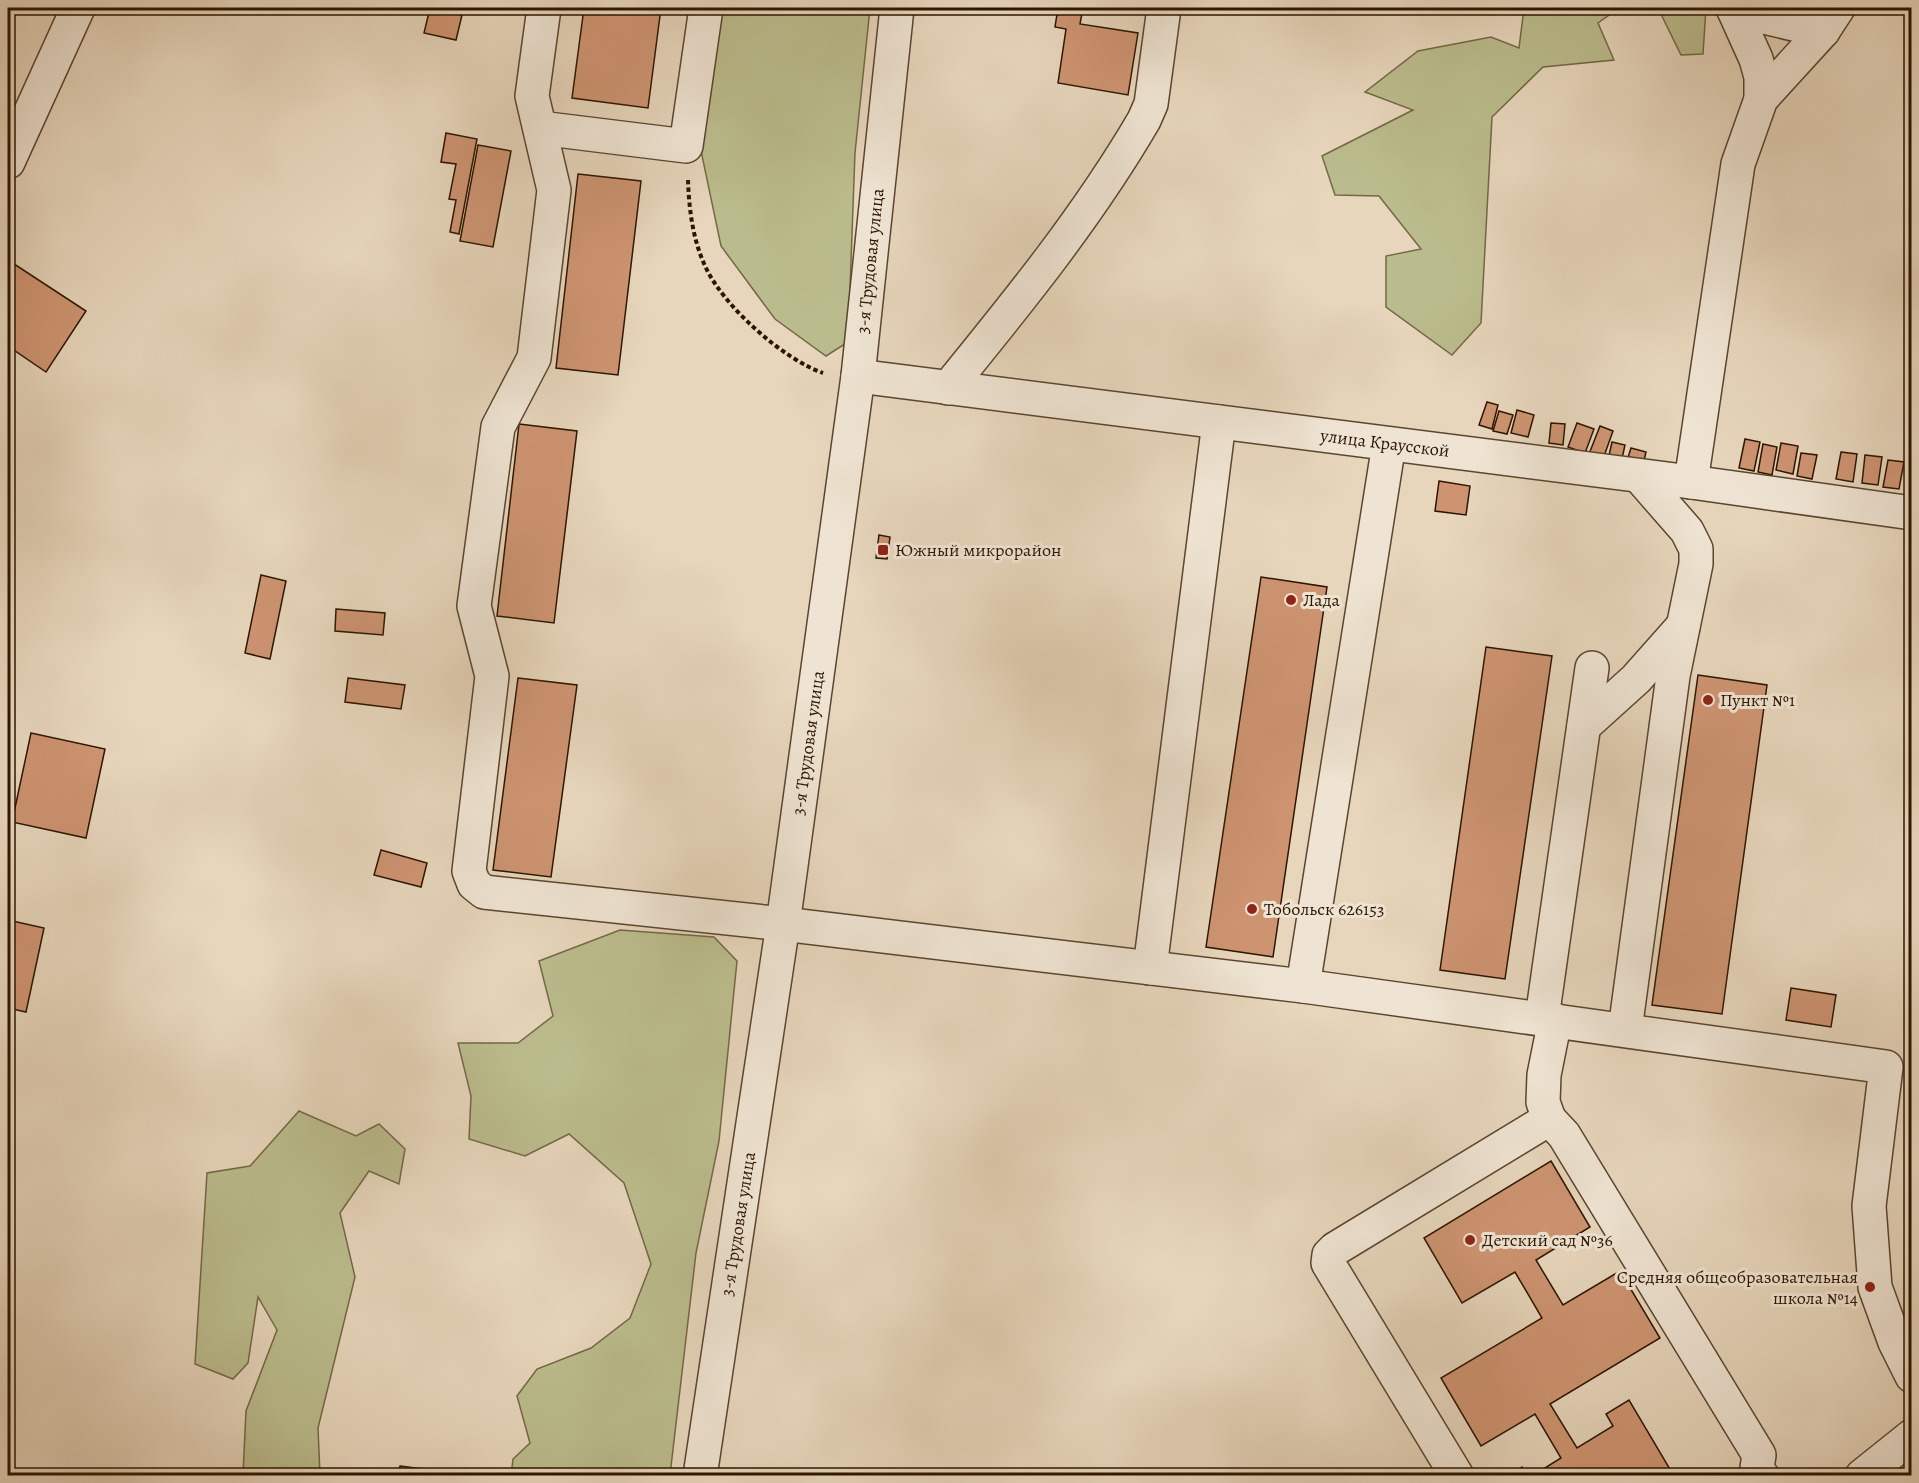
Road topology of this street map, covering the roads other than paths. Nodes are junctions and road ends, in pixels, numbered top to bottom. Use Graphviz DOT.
graph roads {
  1 [pos="78,8"];
  2 [pos="544,8"];
  3 [pos="706,8"];
  4 [pos="897,8"];
  5 [pos="1164,8"];
  6 [pos="1733,9"];
  7 [pos="1831,19"];
  8 [pos="1761,99"];
  9 [pos="540,128"];
  10 [pos="8,162"];
  11 [pos="858,376"];
  12 [pos="948,388"];
  13 [pos="1219,422"];
  14 [pos="1389,444"];
  15 [pos="1639,476"];
  16 [pos="1691,482"];
  17 [pos="1911,513"];
  18 [pos="1683,626"];
  19 [pos="1592,668"];
  20 [pos="1584,726"];
  21 [pos="783,924"];
  22 [pos="1150,968"];
  23 [pos="1303,986"];
  24 [pos="1548,1019"];
  25 [pos="1625,1030"];
  26 [pos="1550,1119"];
  27 [pos="1911,1376"];
  28 [pos="1911,1436"];
  29 [pos="1755,1473"];
  30 [pos="700,1476"];
  31 [pos="1457,1476"];
  32 [pos="1862,1476"];
  1 -- 10 [label="street"];
  2 -- 9 [label="street"];
  3 -- 9 [label="street"];
  4 -- 11 [label="street, 3-я Трудовая улица"];
  5 -- 12 [label="street"];
  6 -- 7 [label="street"];
  6 -- 8 [label="street"];
  7 -- 8 [label="street"];
  8 -- 16 [label="street"];
  9 -- 21 [label="street"];
  11 -- 12 [label="street, улица Краусской"];
  11 -- 21 [label="street, 3-я Трудовая улица"];
  12 -- 13 [label="street, улица Краусской"];
  13 -- 14 [label="street, улица Краусской"];
  13 -- 22 [label="street"];
  14 -- 15 [label="street, улица Краусской"];
  14 -- 23 [label="street"];
  15 -- 16 [label="street, улица Краусской"];
  15 -- 18 [label="street"];
  16 -- 17 [label="street, улица Краусской"];
  18 -- 20 [label="street"];
  18 -- 25 [label="street"];
  19 -- 20 [label="street"];
  20 -- 24 [label="street"];
  21 -- 22 [label="street"];
  21 -- 30 [label="street, 3-я Трудовая улица"];
  22 -- 23 [label="street"];
  23 -- 24 [label="street"];
  24 -- 25 [label="street"];
  24 -- 26 [label="street"];
  25 -- 27 [label="street"];
  26 -- 29 [label="street"];
  26 -- 31 [label="street"];
  28 -- 32 [label="street"];
}
